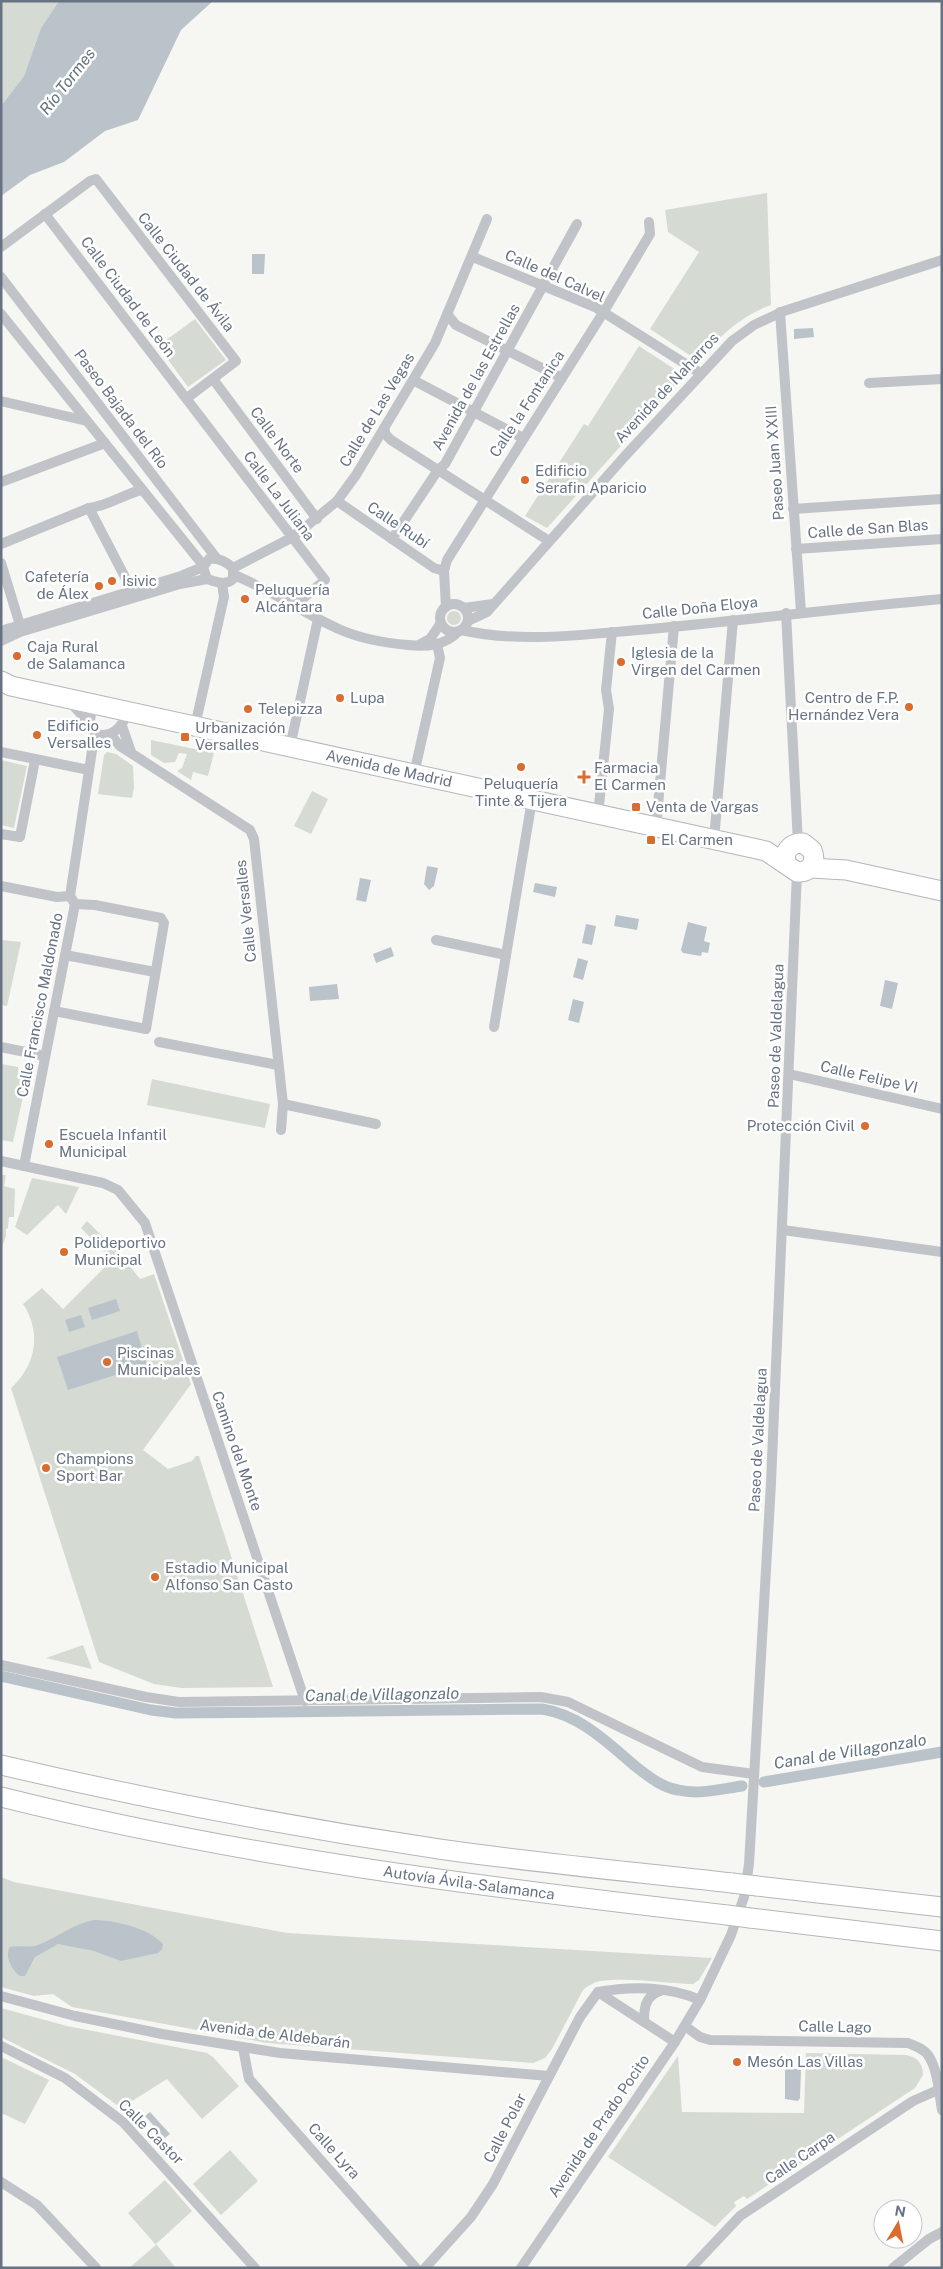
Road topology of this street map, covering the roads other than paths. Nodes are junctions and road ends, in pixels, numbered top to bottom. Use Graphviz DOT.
graph roads {
  1 [pos="45,214"];
  2 [pos="487,219"];
  3 [pos="649,222"];
  4 [pos="577,224"];
  5 [pos="1,247"];
  6 [pos="473,257"];
  7 [pos="942,260"];
  8 [pos="1,277"];
  9 [pos="543,286"];
  10 [pos="780,312"];
  11 [pos="603,313"];
  12 [pos="1,314"];
  13 [pos="447,314"];
  14 [pos="509,350"];
  15 [pos="700,372"];
  16 [pos="562,378"];
  17 [pos="213,379"];
  18 [pos="942,379"];
  19 [pos="413,380"];
  20 [pos="869,383"];
  21 [pos="187,398"];
  22 [pos="1,401"];
  23 [pos="474,412"];
  24 [pos="87,421"];
  25 [pos="384,428"];
  26 [pos="524,438"];
  27 [pos="105,443"];
  28 [pos="438,470"];
  29 [pos="1,482"];
  30 [pos="142,490"];
  31 [pos="942,499"];
  32 [pos="484,500"];
  33 [pos="336,501"];
  34 [pos="89,508"];
  35 [pos="793,509"];
  36 [pos="317,519"];
  37 [pos="291,538"];
  38 [pos="392,539"];
  39 [pos="942,539"];
  40 [pos="549,541"];
  41 [pos="1,544"];
  42 [pos="796,549"];
  43 [pos="217,559"];
  44 [pos="1,563"];
  45 [pos="203,566"];
  46 [pos="234,571"];
  47 [pos="444,571"];
  48 [pos="207,579"];
  49 [pos="222,583"];
  50 [pos="137,590"];
  51 [pos="942,599"];
  52 [pos="493,604"];
  53 [pos="295,605"];
  54 [pos="446,606"];
  55 [pos="464,608"];
  56 [pos="801,612"];
  57 [pos="786,614"];
  58 [pos="318,619"];
  59 [pos="733,620"];
  60 [pos="468,622"];
  61 [pos="441,623"];
  62 [pos="674,626"];
  63 [pos="20,628"];
  64 [pos="1,631"];
  65 [pos="460,631"];
  66 [pos="612,632"];
  67 [pos="1,641"];
  68 [pos="437,644"];
  69 [pos="419,646"];
  70 [pos="4,681"];
  71 [pos="56,695"];
  72 [pos="95,704"];
  73 [pos="125,718"];
  74 [pos="195,726"];
  75 [pos="92,727"];
  76 [pos="110,734"];
  77 [pos="290,747"];
  78 [pos="1,752"];
  79 [pos="131,752"];
  80 [pos="35,760"];
  81 [pos="89,770"];
  82 [pos="414,774"];
  83 [pos="532,800"];
  84 [pos="598,814"];
  85 [pos="656,828"];
  86 [pos="1,834"];
  87 [pos="714,840"];
  88 [pos="799,858"];
  89 [pos="1,886"];
  90 [pos="942,891"];
  91 [pos="73,900"];
  92 [pos="436,940"];
  93 [pos="65,955"];
  94 [pos="506,955"];
  95 [pos="155,972"];
  96 [pos="54,1010"];
  97 [pos="494,1027"];
  98 [pos="159,1042"];
  99 [pos="1,1047"];
  100 [pos="45,1056"];
  101 [pos="278,1065"];
  102 [pos="789,1074"];
  103 [pos="283,1104"];
  104 [pos="942,1109"];
  105 [pos="376,1124"];
  106 [pos="281,1130"];
  107 [pos="1,1161"];
  108 [pos="24,1166"];
  109 [pos="783,1230"];
  110 [pos="942,1252"];
  111 [pos="1,1665"];
  112 [pos="305,1700"];
  113 [pos="1,1764"];
  114 [pos="754,1774"];
  115 [pos="1,1797"];
  116 [pos="942,1907"];
  117 [pos="942,1941"];
  118 [pos="664,1990"];
  119 [pos="598,1992"];
  120 [pos="1,1996"];
  121 [pos="700,2000"];
  122 [pos="644,2022"];
  123 [pos="685,2026"];
  124 [pos="675,2042"];
  125 [pos="1,2046"];
  126 [pos="244,2048"];
  127 [pos="549,2076"];
  128 [pos="938,2090"];
  129 [pos="942,2110"];
  130 [pos="1,2182"];
  131 [pos="942,2232"];
  132 [pos="96,2268"];
  133 [pos="256,2268"];
  134 [pos="416,2268"];
  135 [pos="425,2268"];
  136 [pos="520,2268"];
  137 [pos="691,2268"];
  138 [pos="893,2268"];
  1 -- 5 [label="street"];
  1 -- 17 [label="street, Calle Ciudad de Ávila"];
  1 -- 21 [label="street, Calle Ciudad de León"];
  2 -- 6 [label="street, Calle de Las Vegas"];
  3 -- 11 [label="street, Calle la Fontanica"];
  4 -- 9 [label="street, Avenida de las Estrellas"];
  6 -- 9 [label="street, Calle del Calvel"];
  6 -- 13 [label="street, Calle de Las Vegas"];
  7 -- 10 [label="street, Avenida de Naharros"];
  8 -- 43 [label="street, Paseo Bajada del Río"];
  9 -- 11 [label="street, Calle del Calvel"];
  9 -- 14 [label="street, Avenida de las Estrellas"];
  10 -- 15 [label="street, Avenida de Naharros"];
  10 -- 35 [label="street, Paseo Juan XXIII"];
  11 -- 15 [label="street, Calle del Calvel"];
  11 -- 16 [label="street, Calle la Fontanica"];
  12 -- 24 [label="street"];
  13 -- 14 [label="street"];
  13 -- 19 [label="street, Calle de Las Vegas"];
  14 -- 16 [label="street"];
  14 -- 23 [label="street, Avenida de las Estrellas"];
  15 -- 40 [label="street, Avenida de Naharros"];
  16 -- 26 [label="street, Calle la Fontanica"];
  17 -- 21 [label="street"];
  17 -- 36 [label="street, Calle Norte"];
  18 -- 20 [label="street"];
  19 -- 23 [label="street"];
  19 -- 25 [label="street, Calle de Las Vegas"];
  21 -- 37 [label="street, Calle La Juliana"];
  22 -- 24 [label="street"];
  23 -- 26 [label="street"];
  23 -- 28 [label="street, Avenida de las Estrellas"];
  24 -- 27 [label="street"];
  25 -- 28 [label="street"];
  25 -- 33 [label="street, Calle de Las Vegas"];
  26 -- 32 [label="street, Calle la Fontanica"];
  27 -- 29 [label="street"];
  27 -- 30 [label="street"];
  28 -- 32 [label="street"];
  28 -- 38 [label="street, Avenida de las Estrellas"];
  30 -- 34 [label="street"];
  30 -- 45 [label="street"];
  31 -- 35 [label="street"];
  32 -- 40 [label="street"];
  32 -- 47 [label="street, Calle la Fontanica"];
  33 -- 36 [label="street, Calle de Las Vegas"];
  33 -- 38 [label="street, Calle Rubí"];
  34 -- 41 [label="street"];
  34 -- 50 [label="street"];
  35 -- 42 [label="street, Paseo Juan XXIII"];
  36 -- 37 [label="street, Calle de Las Vegas"];
  37 -- 46 [label="street, Calle de Las Vegas"];
  37 -- 53 [label="street, Calle La Juliana"];
  38 -- 47 [label="street, Calle Rubí"];
  39 -- 42 [label="street, Calle de San Blas"];
  40 -- 52 [label="street, Avenida de Naharros"];
  42 -- 56 [label="street, Paseo Juan XXIII"];
  43 -- 45 [label="street"];
  43 -- 46 [label="street"];
  44 -- 63 [label="street"];
  45 -- 48 [label="street"];
  45 -- 50 [label="street"];
  46 -- 49 [label="street"];
  46 -- 53 [label="street"];
  47 -- 54 [label="street, Calle la Fontanica"];
  48 -- 49 [label="street"];
  48 -- 63 [label="street"];
  49 -- 74 [label="street"];
  50 -- 63 [label="street"];
  51 -- 56 [label="street, Calle Doña Eloya"];
  52 -- 55 [label="street"];
  52 -- 60 [label="street, Avenida de Naharros"];
  53 -- 58 [label="street"];
  54 -- 55 [label="street"];
  54 -- 61 [label="street"];
  55 -- 60 [label="street"];
  56 -- 57 [label="street, Calle Doña Eloya"];
  57 -- 59 [label="street, Calle Doña Eloya"];
  57 -- 88 [label="street"];
  58 -- 69 [label="street"];
  58 -- 77 [label="street"];
  59 -- 62 [label="street, Calle Doña Eloya"];
  59 -- 87 [label="street"];
  60 -- 65 [label="street"];
  61 -- 65 [label="street"];
  61 -- 69 [label="street"];
  62 -- 66 [label="street, Calle Doña Eloya"];
  62 -- 85 [label="street"];
  63 -- 64 [label="street"];
  63 -- 67 [label="street"];
  65 -- 66 [label="street, Calle Doña Eloya"];
  65 -- 68 [label="street"];
  66 -- 84 [label="street"];
  68 -- 69 [label="street"];
  68 -- 82 [label="street"];
  70 -- 71 [label="highway, Avenida de Madrid"];
  71 -- 72 [label="highway, Avenida de Madrid"];
  71 -- 75 [label="street"];
  72 -- 73 [label="highway, Avenida de Madrid"];
  72 -- 75 [label="street, Calle Francisco Maldonado"];
  73 -- 74 [label="highway, Avenida de Madrid"];
  73 -- 76 [label="street"];
  73 -- 79 [label="street"];
  74 -- 77 [label="highway, Avenida de Madrid"];
  75 -- 76 [label="street"];
  75 -- 81 [label="street, Calle Francisco Maldonado"];
  76 -- 79 [label="street, Calle Versalles"];
  77 -- 82 [label="highway, Avenida de Madrid"];
  78 -- 80 [label="street"];
  79 -- 101 [label="street, Calle Versalles"];
  80 -- 81 [label="street"];
  80 -- 86 [label="street"];
  81 -- 91 [label="street, Calle Francisco Maldonado"];
  82 -- 83 [label="highway, Avenida de Madrid"];
  83 -- 84 [label="highway, Avenida de Madrid"];
  83 -- 94 [label="street"];
  84 -- 85 [label="highway, Avenida de Madrid"];
  85 -- 87 [label="highway, Avenida de Madrid"];
  87 -- 88 [label="highway, Avenida de Madrid"];
  88 -- 90 [label="highway"];
  88 -- 102 [label="street, Paseo de Valdelagua"];
  89 -- 91 [label="street"];
  91 -- 93 [label="street, Calle Francisco Maldonado"];
  91 -- 95 [label="street"];
  92 -- 94 [label="street"];
  93 -- 95 [label="street"];
  93 -- 96 [label="street, Calle Francisco Maldonado"];
  94 -- 97 [label="street"];
  95 -- 96 [label="street"];
  96 -- 100 [label="street, Calle Francisco Maldonado"];
  98 -- 101 [label="street"];
  99 -- 100 [label="street"];
  100 -- 108 [label="street, Calle Francisco Maldonado"];
  101 -- 103 [label="street, Calle Versalles"];
  102 -- 104 [label="street, Calle Felipe VI"];
  102 -- 109 [label="street, Paseo de Valdelagua"];
  103 -- 105 [label="street"];
  103 -- 106 [label="street, Calle Versalles"];
  107 -- 108 [label="street"];
  108 -- 112 [label="street, Camino del Monte"];
  109 -- 110 [label="street"];
  109 -- 114 [label="street, Paseo de Valdelagua"];
  111 -- 112 [label="street"];
  112 -- 114 [label="street"];
  113 -- 116 [label="highway, Autovía Ávila-Salamanca, bridge"];
  114 -- 121 [label="street, Paseo de Valdelagua"];
  115 -- 117 [label="highway, Autovía Ávila-Salamanca, bridge"];
  118 -- 119 [label="street"];
  118 -- 121 [label="street"];
  118 -- 122 [label="street"];
  119 -- 122 [label="street"];
  119 -- 127 [label="street, Calle Polar"];
  120 -- 126 [label="street, Avenida de Aldebarán"];
  121 -- 123 [label="street, Avenida de Prado Pocito"];
  122 -- 124 [label="street"];
  123 -- 124 [label="street, Avenida de Prado Pocito"];
  123 -- 128 [label="street, Calle Lago"];
  124 -- 136 [label="street, Avenida de Prado Pocito"];
  125 -- 133 [label="street, Calle Castor"];
  126 -- 127 [label="street, Avenida de Aldebarán"];
  126 -- 134 [label="street, Calle Lyra"];
  127 -- 135 [label="street, Calle Polar"];
  128 -- 129 [label="street, Calle Lago"];
  128 -- 137 [label="street, Calle Carpa"];
  130 -- 132 [label="street"];
  131 -- 138 [label="street"];
}
